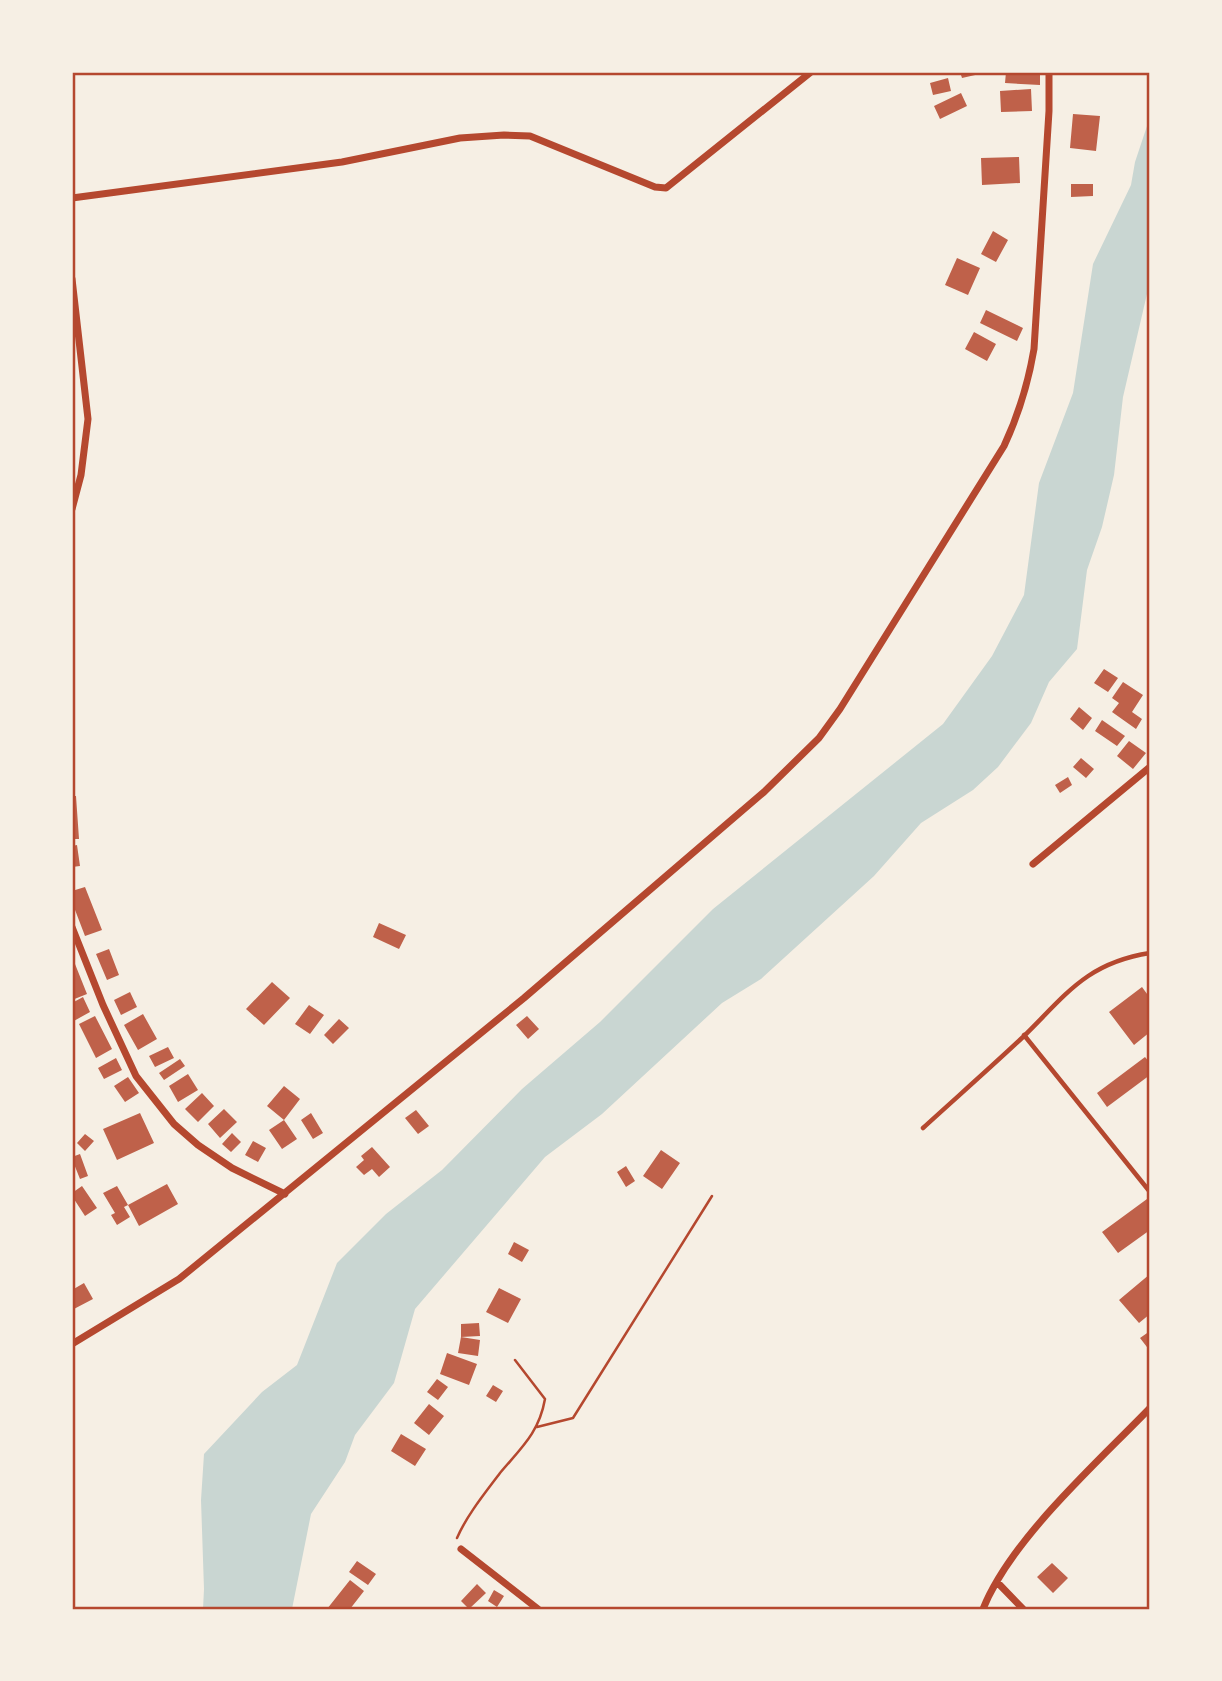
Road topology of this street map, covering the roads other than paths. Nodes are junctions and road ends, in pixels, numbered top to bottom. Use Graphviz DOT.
graph roads {
  1 [pos="811,72"];
  2 [pos="1049,72"];
  3 [pos="72,198"];
  4 [pos="72,279"];
  5 [pos="72,509"];
  6 [pos="1150,767"];
  7 [pos="1032,864"];
  8 [pos="72,927"];
  9 [pos="1150,953"];
  10 [pos="1024,1035"];
  11 [pos="923,1128"];
  12 [pos="1150,1192"];
  13 [pos="285,1194"];
  14 [pos="72,1344"];
  15 [pos="1150,1408"];
  16 [pos="461,1549"];
  17 [pos="997,1582"];
  18 [pos="538,1609"];
  19 [pos="983,1609"];
  20 [pos="1023,1609"];
  1 -- 3 [label="street"];
  2 -- 13 [label="street"];
  4 -- 5 [label="street"];
  6 -- 7 [label="street"];
  8 -- 13 [label="street"];
  9 -- 10 [label="lane"];
  10 -- 11 [label="lane"];
  10 -- 12 [label="lane"];
  13 -- 14 [label="street"];
  15 -- 17 [label="street"];
  16 -- 18 [label="street"];
  17 -- 19 [label="street"];
  17 -- 20 [label="street"];
}
